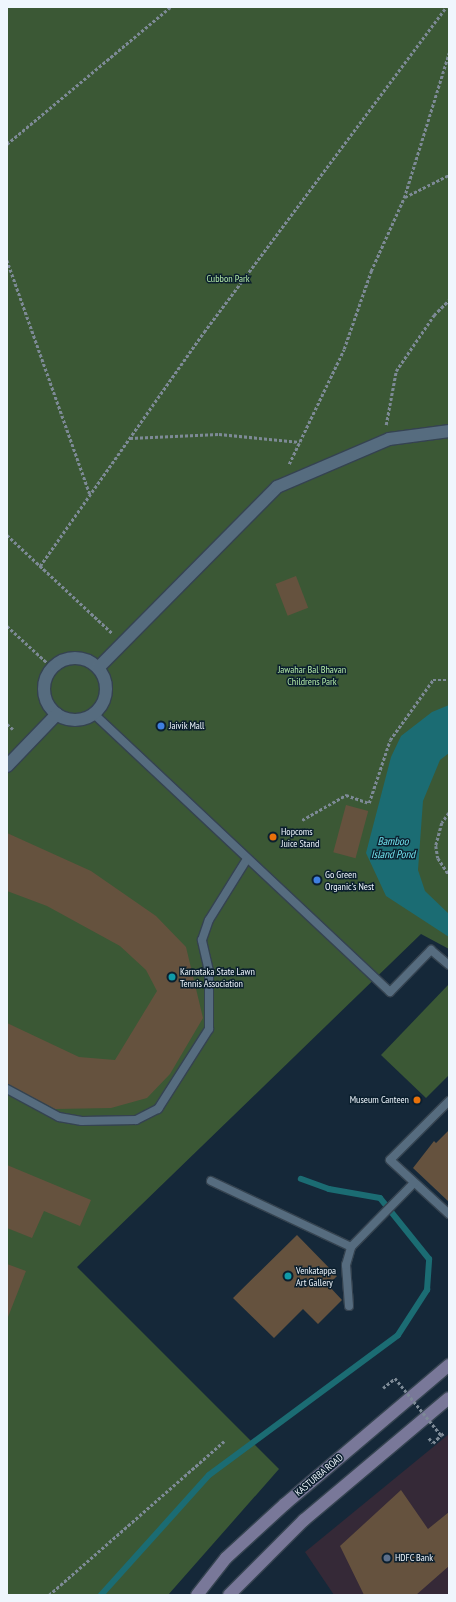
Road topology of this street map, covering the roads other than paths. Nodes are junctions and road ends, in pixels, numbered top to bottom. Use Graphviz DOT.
graph roads {
  1 [pos="449,431"];
  2 [pos="98,668"];
  3 [pos="57,714"];
  4 [pos="94,714"];
  5 [pos="7,766"];
  6 [pos="247,859"];
  7 [pos="449,965"];
  8 [pos="7,1089"];
  9 [pos="449,1101"];
  10 [pos="211,1181"];
  11 [pos="414,1182"];
  12 [pos="449,1214"];
  13 [pos="351,1247"];
  14 [pos="349,1306"];
  15 [pos="449,1365"];
  16 [pos="449,1398"];
  17 [pos="197,1595"];
  18 [pos="229,1595"];
  1 -- 2 [label="street"];
  2 -- 3 [label="street"];
  2 -- 4 [label="street"];
  3 -- 4 [label="street"];
  3 -- 5 [label="street"];
  4 -- 6 [label="lane"];
  6 -- 7 [label="lane"];
  6 -- 8 [label="lane"];
  9 -- 11 [label="lane"];
  10 -- 13 [label="lane"];
  11 -- 12 [label="lane"];
  11 -- 13 [label="lane"];
  13 -- 14 [label="lane"];
  15 -- 17 [label="main road, KASTURBA ROAD"];
  16 -- 18 [label="main road"];
}
